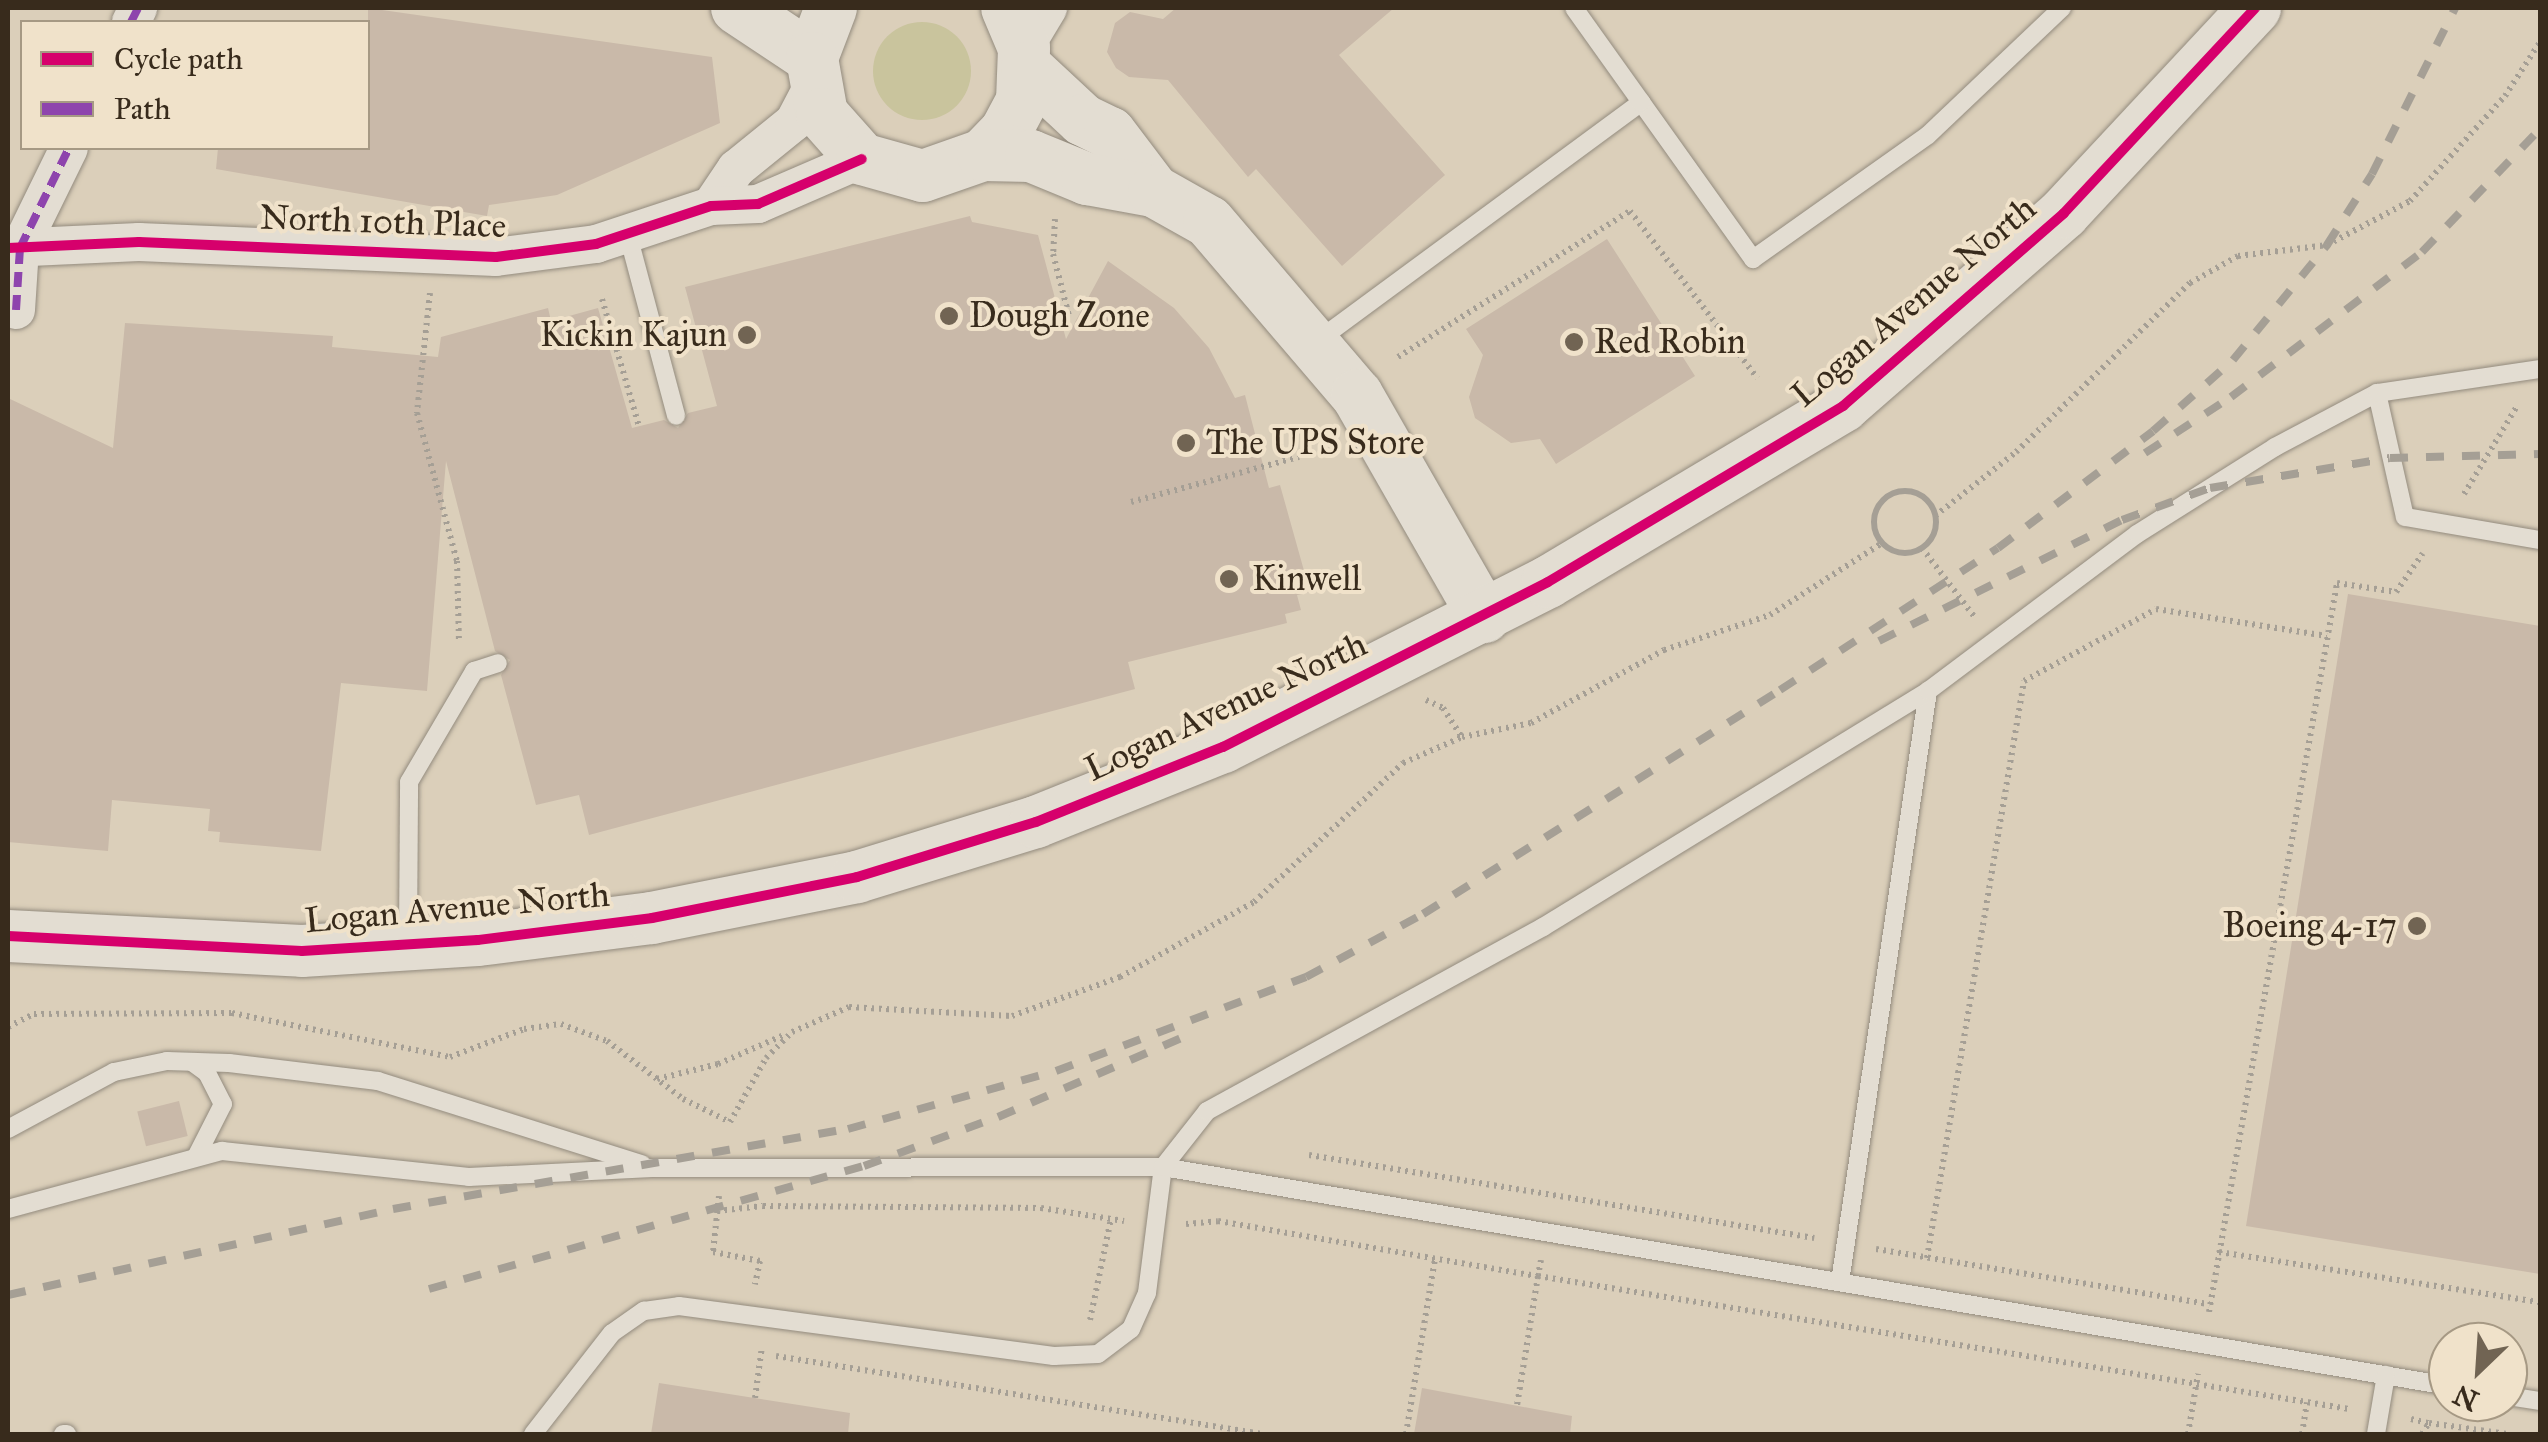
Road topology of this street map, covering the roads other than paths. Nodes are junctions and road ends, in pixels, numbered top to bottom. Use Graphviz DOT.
graph roads {
  1 [pos="738,8"];
  2 [pos="831,8"];
  3 [pos="1574,8"];
  4 [pos="2062,8"];
  5 [pos="2255,8"];
  6 [pos="1026,33"];
  7 [pos="813,72"];
  8 [pos="1641,102"];
  9 [pos="68,150"];
  10 [pos="983,156"];
  11 [pos="862,159"];
  12 [pos="1154,191"];
  13 [pos="711,206"];
  14 [pos="628,236"];
  15 [pos="14,248"];
  16 [pos="16,310"];
  17 [pos="1315,343"];
  18 [pos="2538,369"];
  19 [pos="2378,393"];
  20 [pos="676,416"];
  21 [pos="2540,540"];
  22 [pos="1484,616"];
  23 [pos="498,663"];
  24 [pos="1928,692"];
  25 [pos="8,936"];
  26 [pos="408,944"];
  27 [pos="192,1061"];
  28 [pos="8,1130"];
  29 [pos="196,1157"];
  30 [pos="1163,1167"];
  31 [pos="652,1168"];
  32 [pos="8,1208"];
  33 [pos="1840,1282"];
  34 [pos="2386,1375"];
  35 [pos="2428,1382"];
  36 [pos="533,1434"];
  37 [pos="2376,1434"];
  1 -- 7 [label="main road"];
  2 -- 7 [label="main road"];
  3 -- 8 [label="lane"];
  4 -- 8 [label="lane"];
  5 -- 22 [label="main road, Logan Avenue North"];
  6 -- 10 [label="main road"];
  6 -- 12 [label="main road"];
  7 -- 11 [label="main road"];
  7 -- 13 [label="street"];
  8 -- 17 [label="lane"];
  9 -- 15 [label="street"];
  10 -- 11 [label="main road"];
  10 -- 12 [label="main road"];
  11 -- 13 [label="street, North 10th Place"];
  12 -- 17 [label="main road"];
  13 -- 14 [label="street, North 10th Place"];
  14 -- 15 [label="street, North 10th Place"];
  14 -- 20 [label="lane"];
  15 -- 16 [label="street"];
  17 -- 22 [label="main road"];
  18 -- 19 [label="lane"];
  19 -- 21 [label="lane"];
  19 -- 24 [label="lane"];
  22 -- 26 [label="main road, Logan Avenue North"];
  23 -- 26 [label="lane"];
  24 -- 30 [label="lane"];
  24 -- 33 [label="lane"];
  25 -- 26 [label="main road, Logan Avenue North"];
  27 -- 28 [label="lane"];
  27 -- 29 [label="lane"];
  27 -- 31 [label="lane"];
  29 -- 31 [label="lane"];
  29 -- 32 [label="lane"];
  30 -- 31 [label="lane"];
  30 -- 33 [label="lane"];
  30 -- 36 [label="lane"];
  33 -- 34 [label="lane"];
  34 -- 35 [label="lane"];
  34 -- 37 [label="lane"];
}
